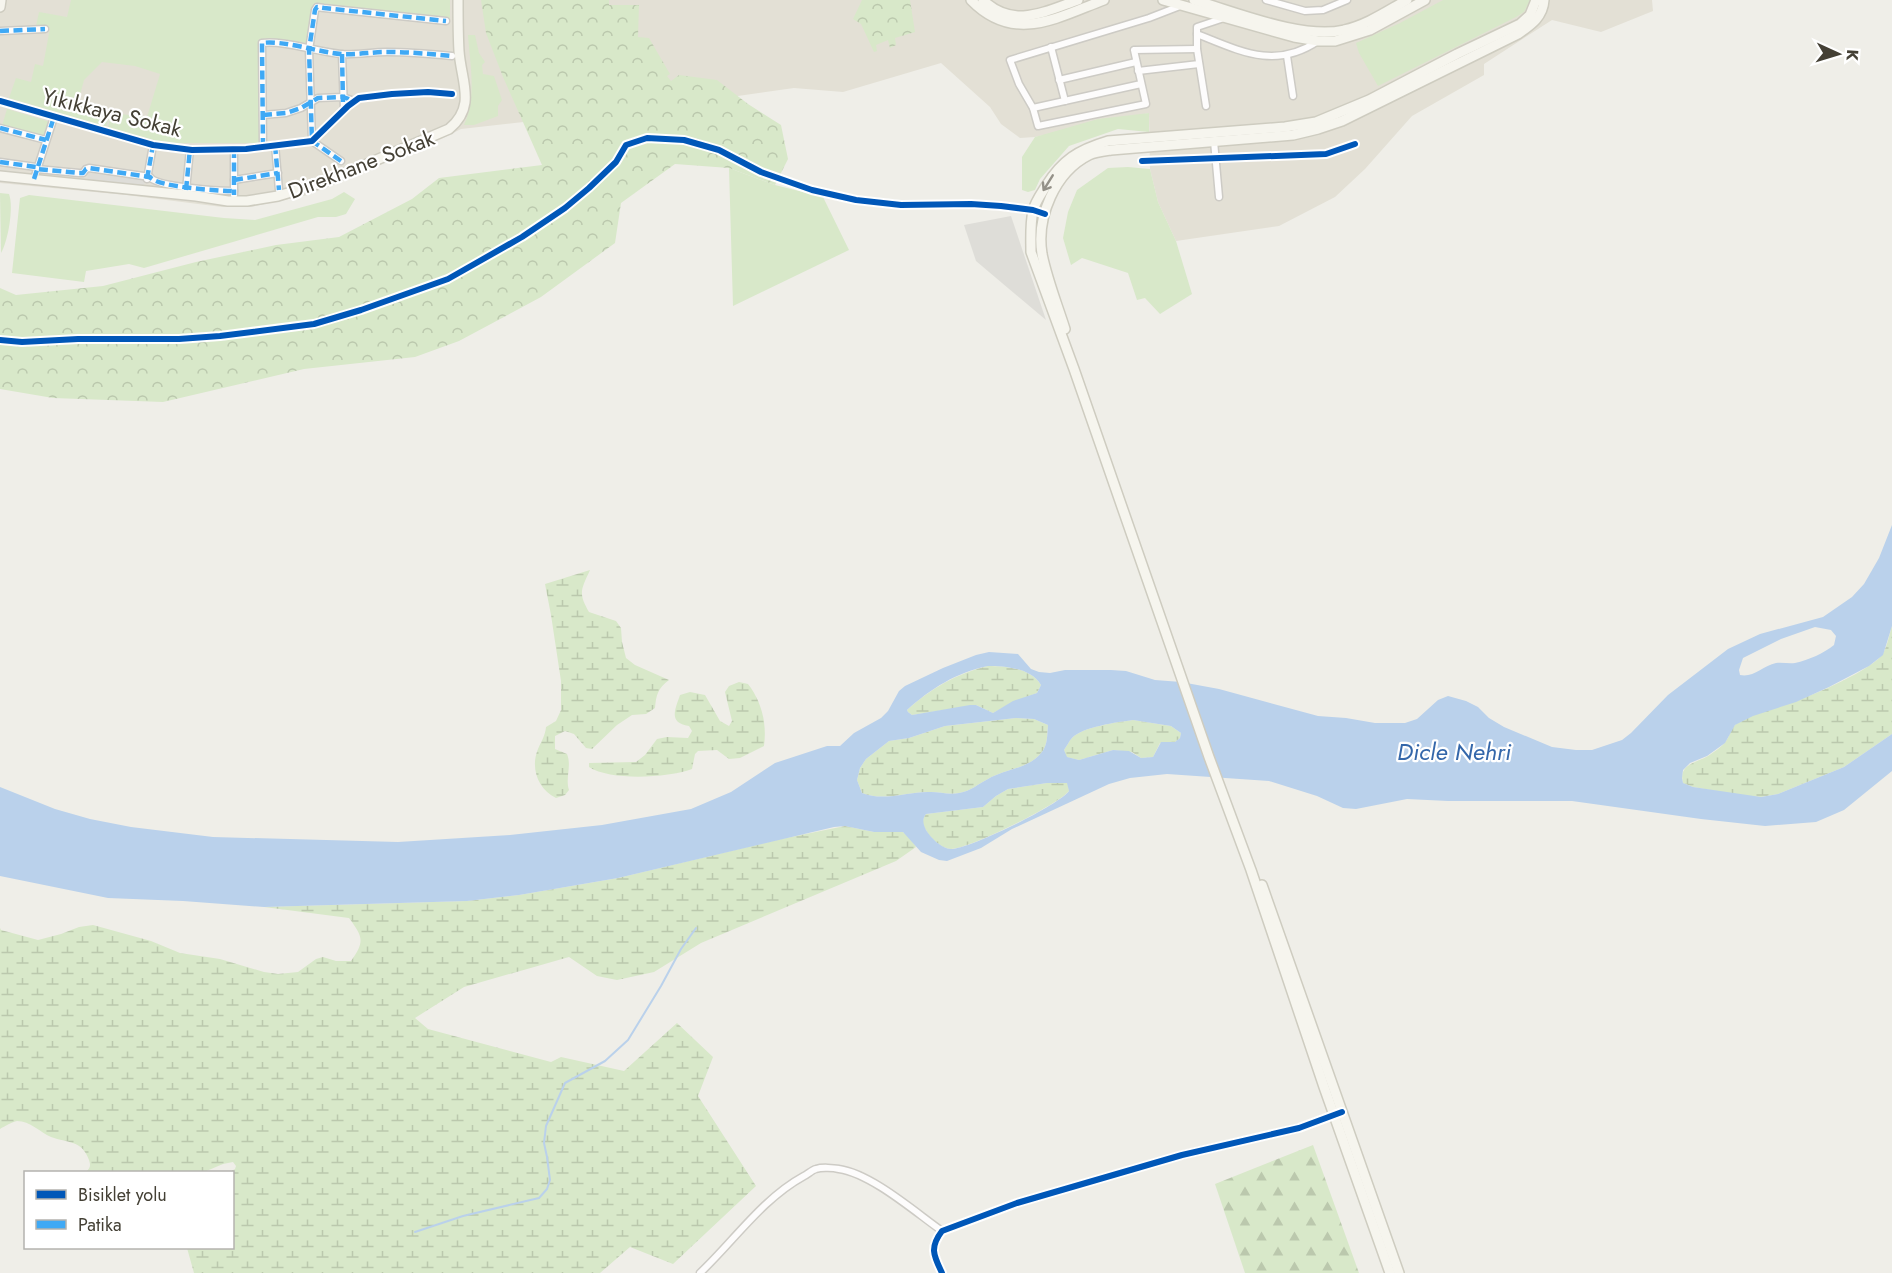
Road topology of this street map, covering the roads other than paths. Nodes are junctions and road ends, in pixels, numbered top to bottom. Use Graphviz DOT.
graph roads {
  1 [pos="1,0"];
  2 [pos="458,0"];
  3 [pos="971,0"];
  4 [pos="983,0"];
  5 [pos="1078,0"];
  6 [pos="1104,0"];
  7 [pos="1163,0"];
  8 [pos="1194,0"];
  9 [pos="1266,0"];
  10 [pos="1347,0"];
  11 [pos="1407,0"];
  12 [pos="1425,0"];
  13 [pos="1536,0"];
  14 [pos="1544,0"];
  15 [pos="1284,3"];
  16 [pos="1182,5"];
  17 [pos="0,7"];
  18 [pos="1226,18"];
  19 [pos="446,21"];
  20 [pos="45,29"];
  21 [pos="0,31"];
  22 [pos="1197,34"];
  23 [pos="1318,41"];
  24 [pos="1051,47"];
  25 [pos="1197,49"];
  26 [pos="309,50"];
  27 [pos="342,54"];
  28 [pos="452,56"];
  29 [pos="1287,56"];
  30 [pos="1136,62"];
  31 [pos="1199,64"];
  32 [pos="1138,71"];
  33 [pos="1059,80"];
  34 [pos="1141,84"];
  35 [pos="452,94"];
  36 [pos="1293,96"];
  37 [pos="343,97"];
  38 [pos="0,101"];
  39 [pos="354,101"];
  40 [pos="1065,101"];
  41 [pos="310,102"];
  42 [pos="1206,105"];
  43 [pos="1033,108"];
  44 [pos="344,110"];
  45 [pos="263,115"];
  46 [pos="54,117"];
  47 [pos="0,128"];
  48 [pos="46,140"];
  49 [pos="312,141"];
  50 [pos="1214,141"];
  51 [pos="1355,144"];
  52 [pos="153,145"];
  53 [pos="275,146"];
  54 [pos="263,147"];
  55 [pos="189,149"];
  56 [pos="234,149"];
  57 [pos="1215,159"];
  58 [pos="341,161"];
  59 [pos="1142,161"];
  60 [pos="0,162"];
  61 [pos="38,169"];
  62 [pos="278,173"];
  63 [pos="0,176"];
  64 [pos="147,178"];
  65 [pos="33,179"];
  66 [pos="234,180"];
  67 [pos="186,189"];
  68 [pos="279,190"];
  69 [pos="1219,197"];
  70 [pos="1033,210"];
  71 [pos="1045,214"];
  72 [pos="0,340"];
  73 [pos="1076,368"];
  74 [pos="1338,1114"];
  75 [pos="942,1231"];
  76 [pos="700,1273"];
  77 [pos="942,1273"];
  78 [pos="1390,1273"];
  79 [pos="1399,1273"];
  1 -- 17 [label="main road"];
  2 -- 65 [label="main road, Direkhane Sokak"];
  3 -- 6 [label="main road"];
  4 -- 5 [label="main road"];
  7 -- 16 [label="main road"];
  8 -- 11 [label="main road"];
  9 -- 15 [label="street"];
  10 -- 15 [label="street"];
  12 -- 23 [label="main road"];
  13 -- 70 [label="main road, one-way"];
  14 -- 50 [label="main road"];
  16 -- 18 [label="main road"];
  16 -- 24 [label="street"];
  18 -- 22 [label="street"];
  18 -- 23 [label="main road"];
  19 -- 26 [label="street"];
  20 -- 21 [label="street"];
  22 -- 25 [label="street"];
  22 -- 29 [label="street"];
  23 -- 29 [label="street"];
  24 -- 33 [label="street"];
  24 -- 43 [label="street"];
  25 -- 30 [label="street"];
  25 -- 31 [label="street"];
  26 -- 27 [label="street"];
  26 -- 41 [label="street"];
  26 -- 45 [label="street"];
  27 -- 28 [label="street"];
  27 -- 37 [label="street"];
  29 -- 36 [label="street"];
  30 -- 32 [label="street"];
  30 -- 33 [label="street"];
  31 -- 32 [label="street"];
  31 -- 42 [label="street"];
  32 -- 34 [label="street"];
  33 -- 40 [label="street"];
  34 -- 40 [label="street"];
  34 -- 43 [label="street"];
  35 -- 39 [label="street"];
  37 -- 39 [label="street"];
  37 -- 41 [label="street"];
  37 -- 44 [label="street"];
  38 -- 46 [label="street, Yıkıkkaya Sokak"];
  39 -- 44 [label="street"];
  40 -- 43 [label="street"];
  41 -- 45 [label="street"];
  41 -- 49 [label="street"];
  44 -- 49 [label="street"];
  45 -- 54 [label="street"];
  46 -- 48 [label="street"];
  46 -- 52 [label="street, Yıkıkkaya Sokak"];
  47 -- 48 [label="street"];
  48 -- 61 [label="street"];
  49 -- 53 [label="street, Yıkıkkaya Sokak"];
  49 -- 58 [label="street"];
  50 -- 57 [label="street"];
  50 -- 71 [label="main road"];
  51 -- 57 [label="street"];
  52 -- 55 [label="street, Yıkıkkaya Sokak"];
  52 -- 64 [label="street"];
  53 -- 54 [label="street, Yıkıkkaya Sokak"];
  53 -- 62 [label="street"];
  54 -- 56 [label="street, Yıkıkkaya Sokak"];
  55 -- 56 [label="street, Yıkıkkaya Sokak"];
  55 -- 67 [label="street"];
  56 -- 66 [label="street"];
  57 -- 59 [label="street"];
  57 -- 69 [label="street"];
  60 -- 61 [label="street"];
  61 -- 64 [label="street"];
  61 -- 65 [label="street"];
  62 -- 66 [label="street"];
  62 -- 68 [label="street"];
  63 -- 65 [label="main road, Direkhane Sokak"];
  64 -- 67 [label="street"];
  66 -- 67 [label="street"];
  70 -- 71 [label="street"];
  70 -- 72 [label="street"];
  70 -- 73 [label="main road"];
  71 -- 73 [label="main road"];
  73 -- 74 [label="main road"];
  74 -- 75 [label="street"];
  74 -- 78 [label="main road"];
  74 -- 79 [label="main road"];
  75 -- 76 [label="street"];
  75 -- 77 [label="street"];
}
